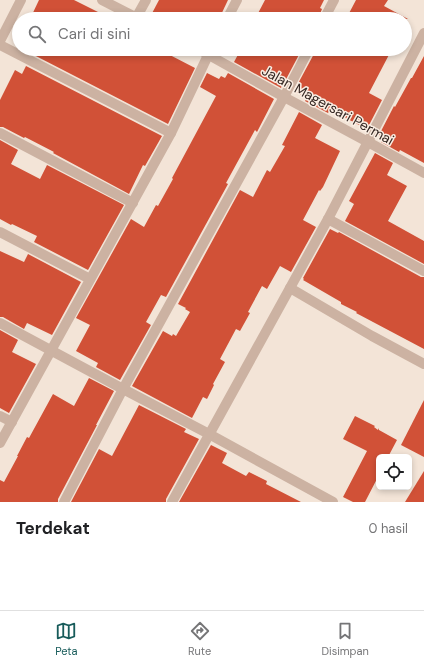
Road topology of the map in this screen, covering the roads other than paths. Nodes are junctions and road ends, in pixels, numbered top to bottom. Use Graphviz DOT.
graph roads {
  1 [pos="21,0"];
  2 [pos="102,0"];
  3 [pos="146,0"];
  4 [pos="237,0"];
  5 [pos="334,0"];
  6 [pos="15,12"];
  7 [pos="125,12"];
  8 [pos="140,12"];
  9 [pos="231,12"];
  10 [pos="328,12"];
  11 [pos="12,18"];
  12 [pos="424,33"];
  13 [pos="0,42"];
  14 [pos="0,46"];
  15 [pos="12,52"];
  16 [pos="20,56"];
  17 [pos="208,56"];
  18 [pos="217,56"];
  19 [pos="305,56"];
  20 [pos="284,97"];
  21 [pos="0,133"];
  22 [pos="171,133"];
  23 [pos="368,142"];
  24 [pos="424,173"];
  25 [pos="132,203"];
  26 [pos="328,219"];
  27 [pos="0,232"];
  28 [pos="424,271"];
  29 [pos="90,279"];
  30 [pos="290,288"];
  31 [pos="0,323"];
  32 [pos="51,350"];
  33 [pos="424,364"];
  34 [pos="123,389"];
  35 [pos="0,416"];
  36 [pos="12,422"];
  37 [pos="209,434"];
  38 [pos="0,443"];
  39 [pos="64,502"];
  40 [pos="172,502"];
  41 [pos="333,502"];
  1 -- 6 [label="street"];
  2 -- 7 [label="street"];
  3 -- 8 [label="street"];
  4 -- 9 [label="street"];
  5 -- 10 [label="street"];
  11 -- 13 [label="street"];
  12 -- 23 [label="street"];
  14 -- 15 [label="street"];
  16 -- 22 [label="street"];
  17 -- 22 [label="street"];
  18 -- 20 [label="street, Jalan Magersari Permai"];
  19 -- 20 [label="street"];
  20 -- 23 [label="street, Jalan Magersari Permai"];
  20 -- 34 [label="street"];
  21 -- 25 [label="street"];
  22 -- 25 [label="street"];
  23 -- 24 [label="street, Jalan Magersari Permai"];
  23 -- 26 [label="street"];
  25 -- 29 [label="street"];
  26 -- 28 [label="street"];
  26 -- 30 [label="street"];
  27 -- 29 [label="street"];
  29 -- 32 [label="street"];
  30 -- 33 [label="street"];
  30 -- 37 [label="street"];
  31 -- 32 [label="street"];
  32 -- 34 [label="street"];
  32 -- 36 [label="street"];
  34 -- 37 [label="street"];
  34 -- 39 [label="street"];
  35 -- 36 [label="street"];
  36 -- 38 [label="street"];
  37 -- 40 [label="street"];
  37 -- 41 [label="street"];
}
